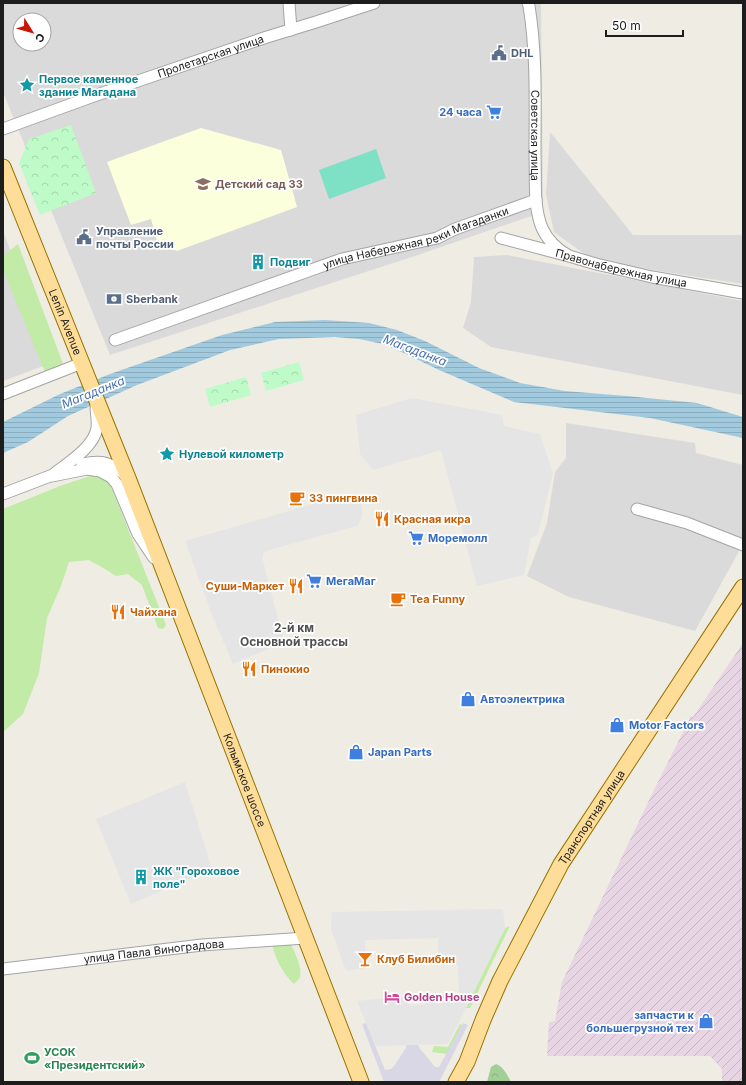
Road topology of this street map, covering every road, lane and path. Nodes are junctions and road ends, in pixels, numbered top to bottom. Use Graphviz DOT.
graph roads {
  1 [pos="289,3"];
  2 [pos="374,3"];
  3 [pos="528,3"];
  4 [pos="292,30"];
  5 [pos="3,128"];
  6 [pos="3,167"];
  7 [pos="536,200"];
  8 [pos="501,238"];
  9 [pos="569,256"];
  10 [pos="743,293"];
  11 [pos="115,340"];
  12 [pos="83,366"];
  13 [pos="3,394"];
  14 [pos="101,422"];
  15 [pos="52,476"];
  16 [pos="128,478"];
  17 [pos="3,494"];
  18 [pos="637,509"];
  19 [pos="743,545"];
  20 [pos="166,577"];
  21 [pos="743,587"];
  22 [pos="305,938"];
  23 [pos="3,969"];
  24 [pos="466,1062"];
  25 [pos="362,1082"];
  26 [pos="456,1082"];
  27 [pos="465,1082"];
  1 -- 4 [label="street"];
  2 -- 4 [label="street, Пролетарская улица"];
  3 -- 7 [label="street, Советская улица"];
  4 -- 5 [label="street, Пролетарская улица"];
  6 -- 12 [label="main road, Lenin Avenue"];
  7 -- 9 [label="street, Советская улица"];
  7 -- 11 [label="street, улица Набережная реки Магаданки"];
  8 -- 9 [label="street, Правонабережная улица"];
  9 -- 10 [label="street, Правонабережная улица"];
  12 -- 13 [label="street"];
  12 -- 14 [label="main road, Lenin Avenue"];
  14 -- 15 [label="street"];
  14 -- 16 [label="main road, Lenin Avenue"];
  15 -- 16 [label="street"];
  15 -- 17 [label="street"];
  15 -- 20 [label="street"];
  16 -- 20 [label="main road, Колымское шоссе"];
  18 -- 19 [label="street"];
  20 -- 22 [label="main road, Колымское шоссе"];
  21 -- 24 [label="main road, Транспортная улица"];
  22 -- 23 [label="street, улица Павла Виноградова"];
  22 -- 25 [label="main road, Колымское шоссе"];
  24 -- 26 [label="main road, Транспортная улица"];
  24 -- 27 [label="main road, Транспортная улица"];
}
